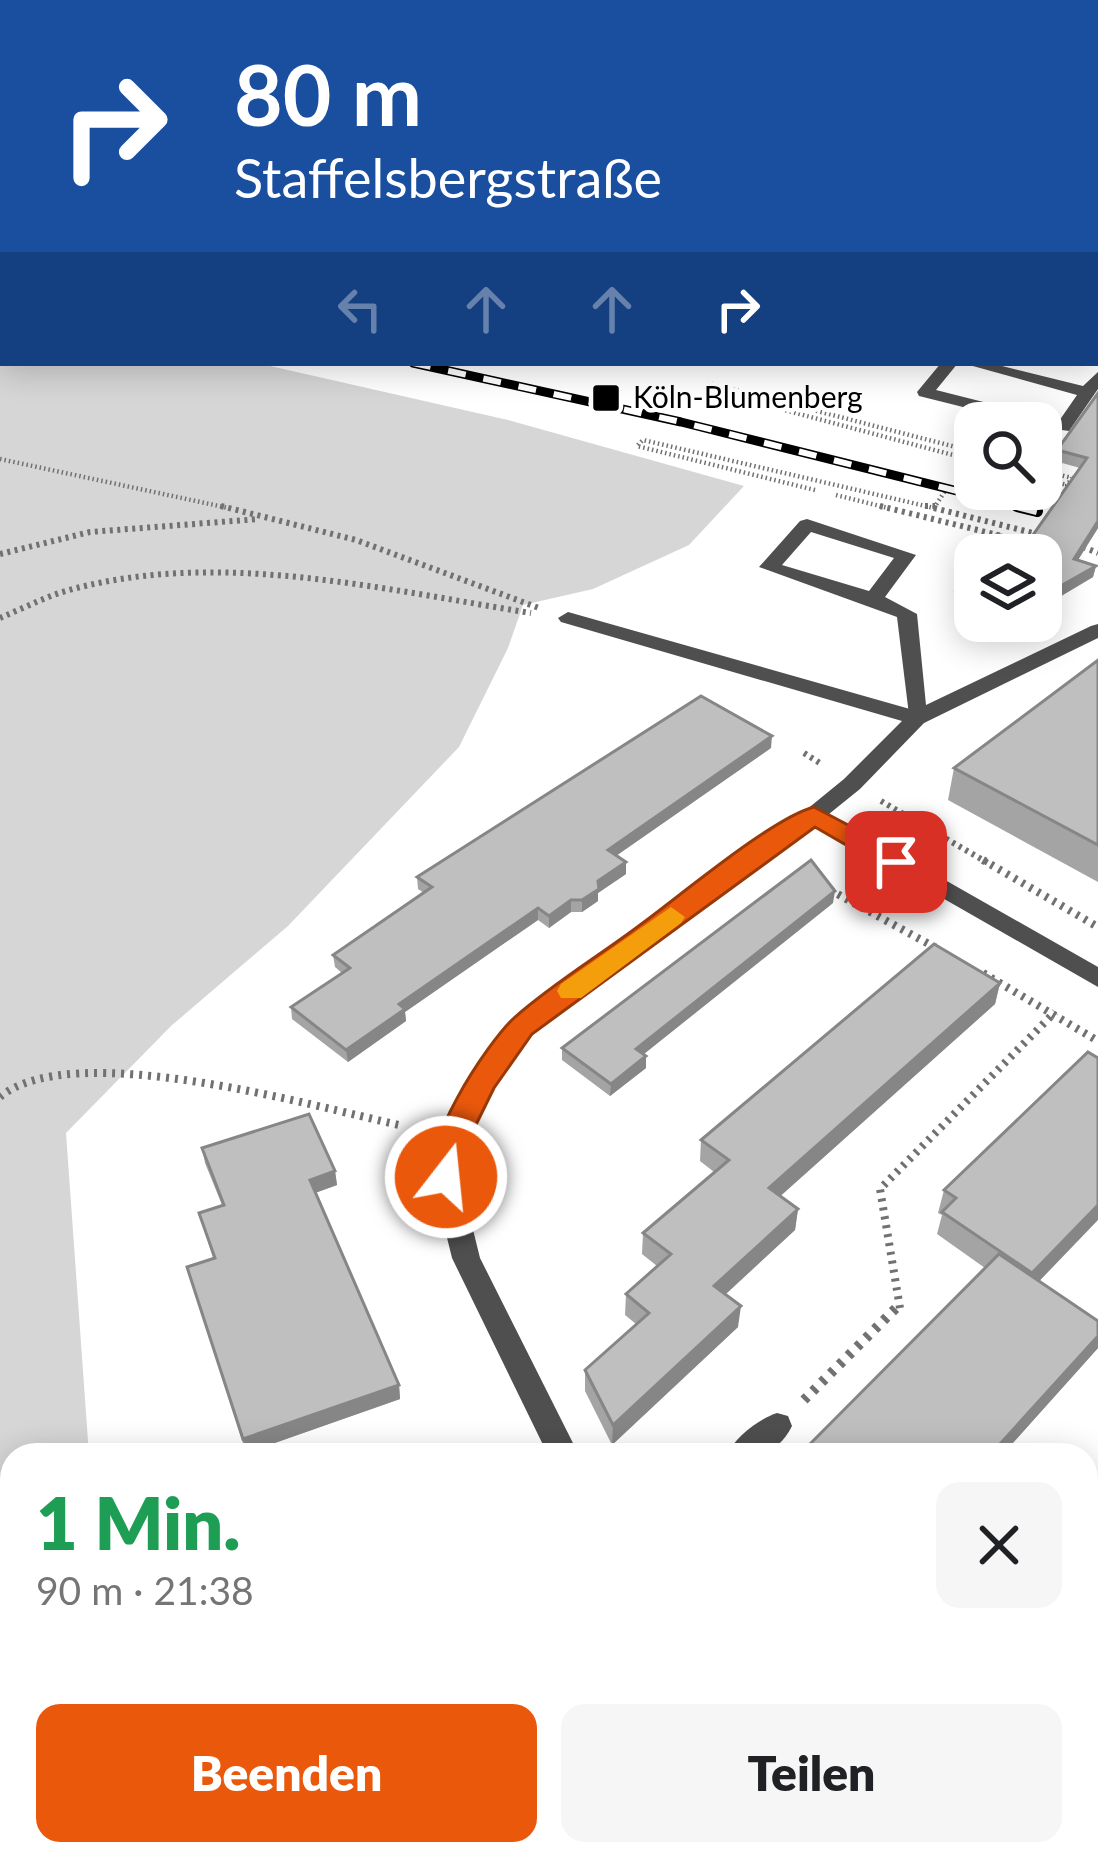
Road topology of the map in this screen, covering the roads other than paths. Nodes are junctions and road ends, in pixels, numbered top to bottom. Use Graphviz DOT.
graph roads {
  1 [pos="947,366"];
  2 [pos="987,366"];
  3 [pos="1092,384"];
  4 [pos="873,599"];
  5 [pos="568,618"];
  6 [pos="1098,630"];
  7 [pos="917,718"];
  8 [pos="814,815"];
  9 [pos="1098,978"];
  10 [pos="777,1426"];
  11 [pos="558,1443"];
  12 [pos="756,1443"];
  1 -- 3 [label="street"];
  2 -- 3 [label="street"];
  4 -- 4 [label="street"];
  4 -- 7 [label="street"];
  5 -- 7 [label="street"];
  6 -- 7 [label="street"];
  7 -- 8 [label="street"];
  8 -- 9 [label="street"];
  8 -- 11 [label="street"];
  10 -- 12 [label="street"];
}
